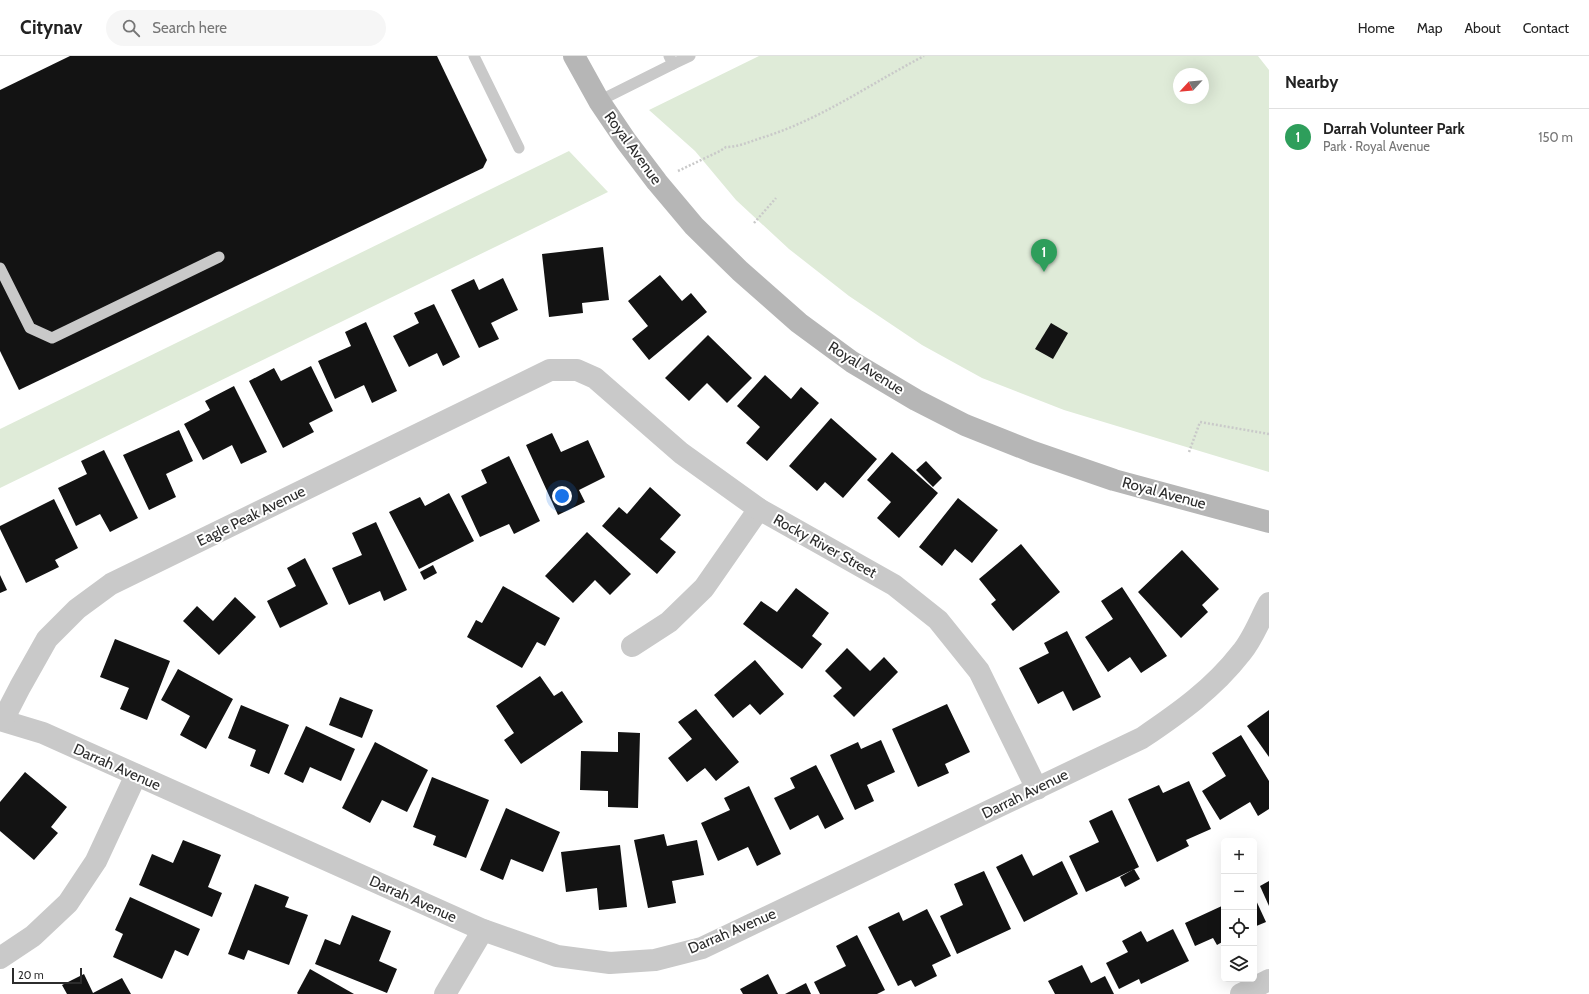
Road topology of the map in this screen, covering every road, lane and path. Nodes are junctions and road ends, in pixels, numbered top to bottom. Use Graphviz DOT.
graph roads {
  1 [pos="474,56"];
  2 [pos="574,56"];
  3 [pos="690,56"];
  4 [pos="924,56"];
  5 [pos="671,60"];
  6 [pos="599,101"];
  7 [pos="519,148"];
  8 [pos="657,182"];
  9 [pos="776,198"];
  10 [pos="754,223"];
  11 [pos="219,256"];
  12 [pos="0,268"];
  13 [pos="550,370"];
  14 [pos="1269,434"];
  15 [pos="1189,452"];
  16 [pos="759,508"];
  17 [pos="1269,522"];
  18 [pos="1269,603"];
  19 [pos="632,646"];
  20 [pos="2,720"];
  21 [pos="136,775"];
  22 [pos="1037,789"];
  23 [pos="483,930"];
  24 [pos="0,958"];
  25 [pos="1269,980"];
  26 [pos="445,994"];
  27 [pos="1241,994"];
  1 -- 7 [label="lane"];
  2 -- 6 [label="main road, Royal Avenue"];
  3 -- 5 [label="lane"];
  4 -- 8 [label="path"];
  5 -- 6 [label="lane"];
  6 -- 8 [label="main road, Royal Avenue"];
  8 -- 17 [label="main road, Royal Avenue"];
  9 -- 10 [label="path"];
  11 -- 12 [label="lane"];
  13 -- 16 [label="street, Rocky River Street"];
  13 -- 20 [label="street, Eagle Peak Avenue"];
  14 -- 15 [label="path"];
  16 -- 19 [label="street"];
  16 -- 22 [label="street, Rocky River Street"];
  18 -- 22 [label="street, Darrah Avenue"];
  20 -- 21 [label="street, Darrah Avenue"];
  21 -- 23 [label="street, Darrah Avenue"];
  21 -- 24 [label="street"];
  22 -- 23 [label="street, Darrah Avenue"];
  23 -- 26 [label="street"];
  25 -- 27 [label="street"];
}
